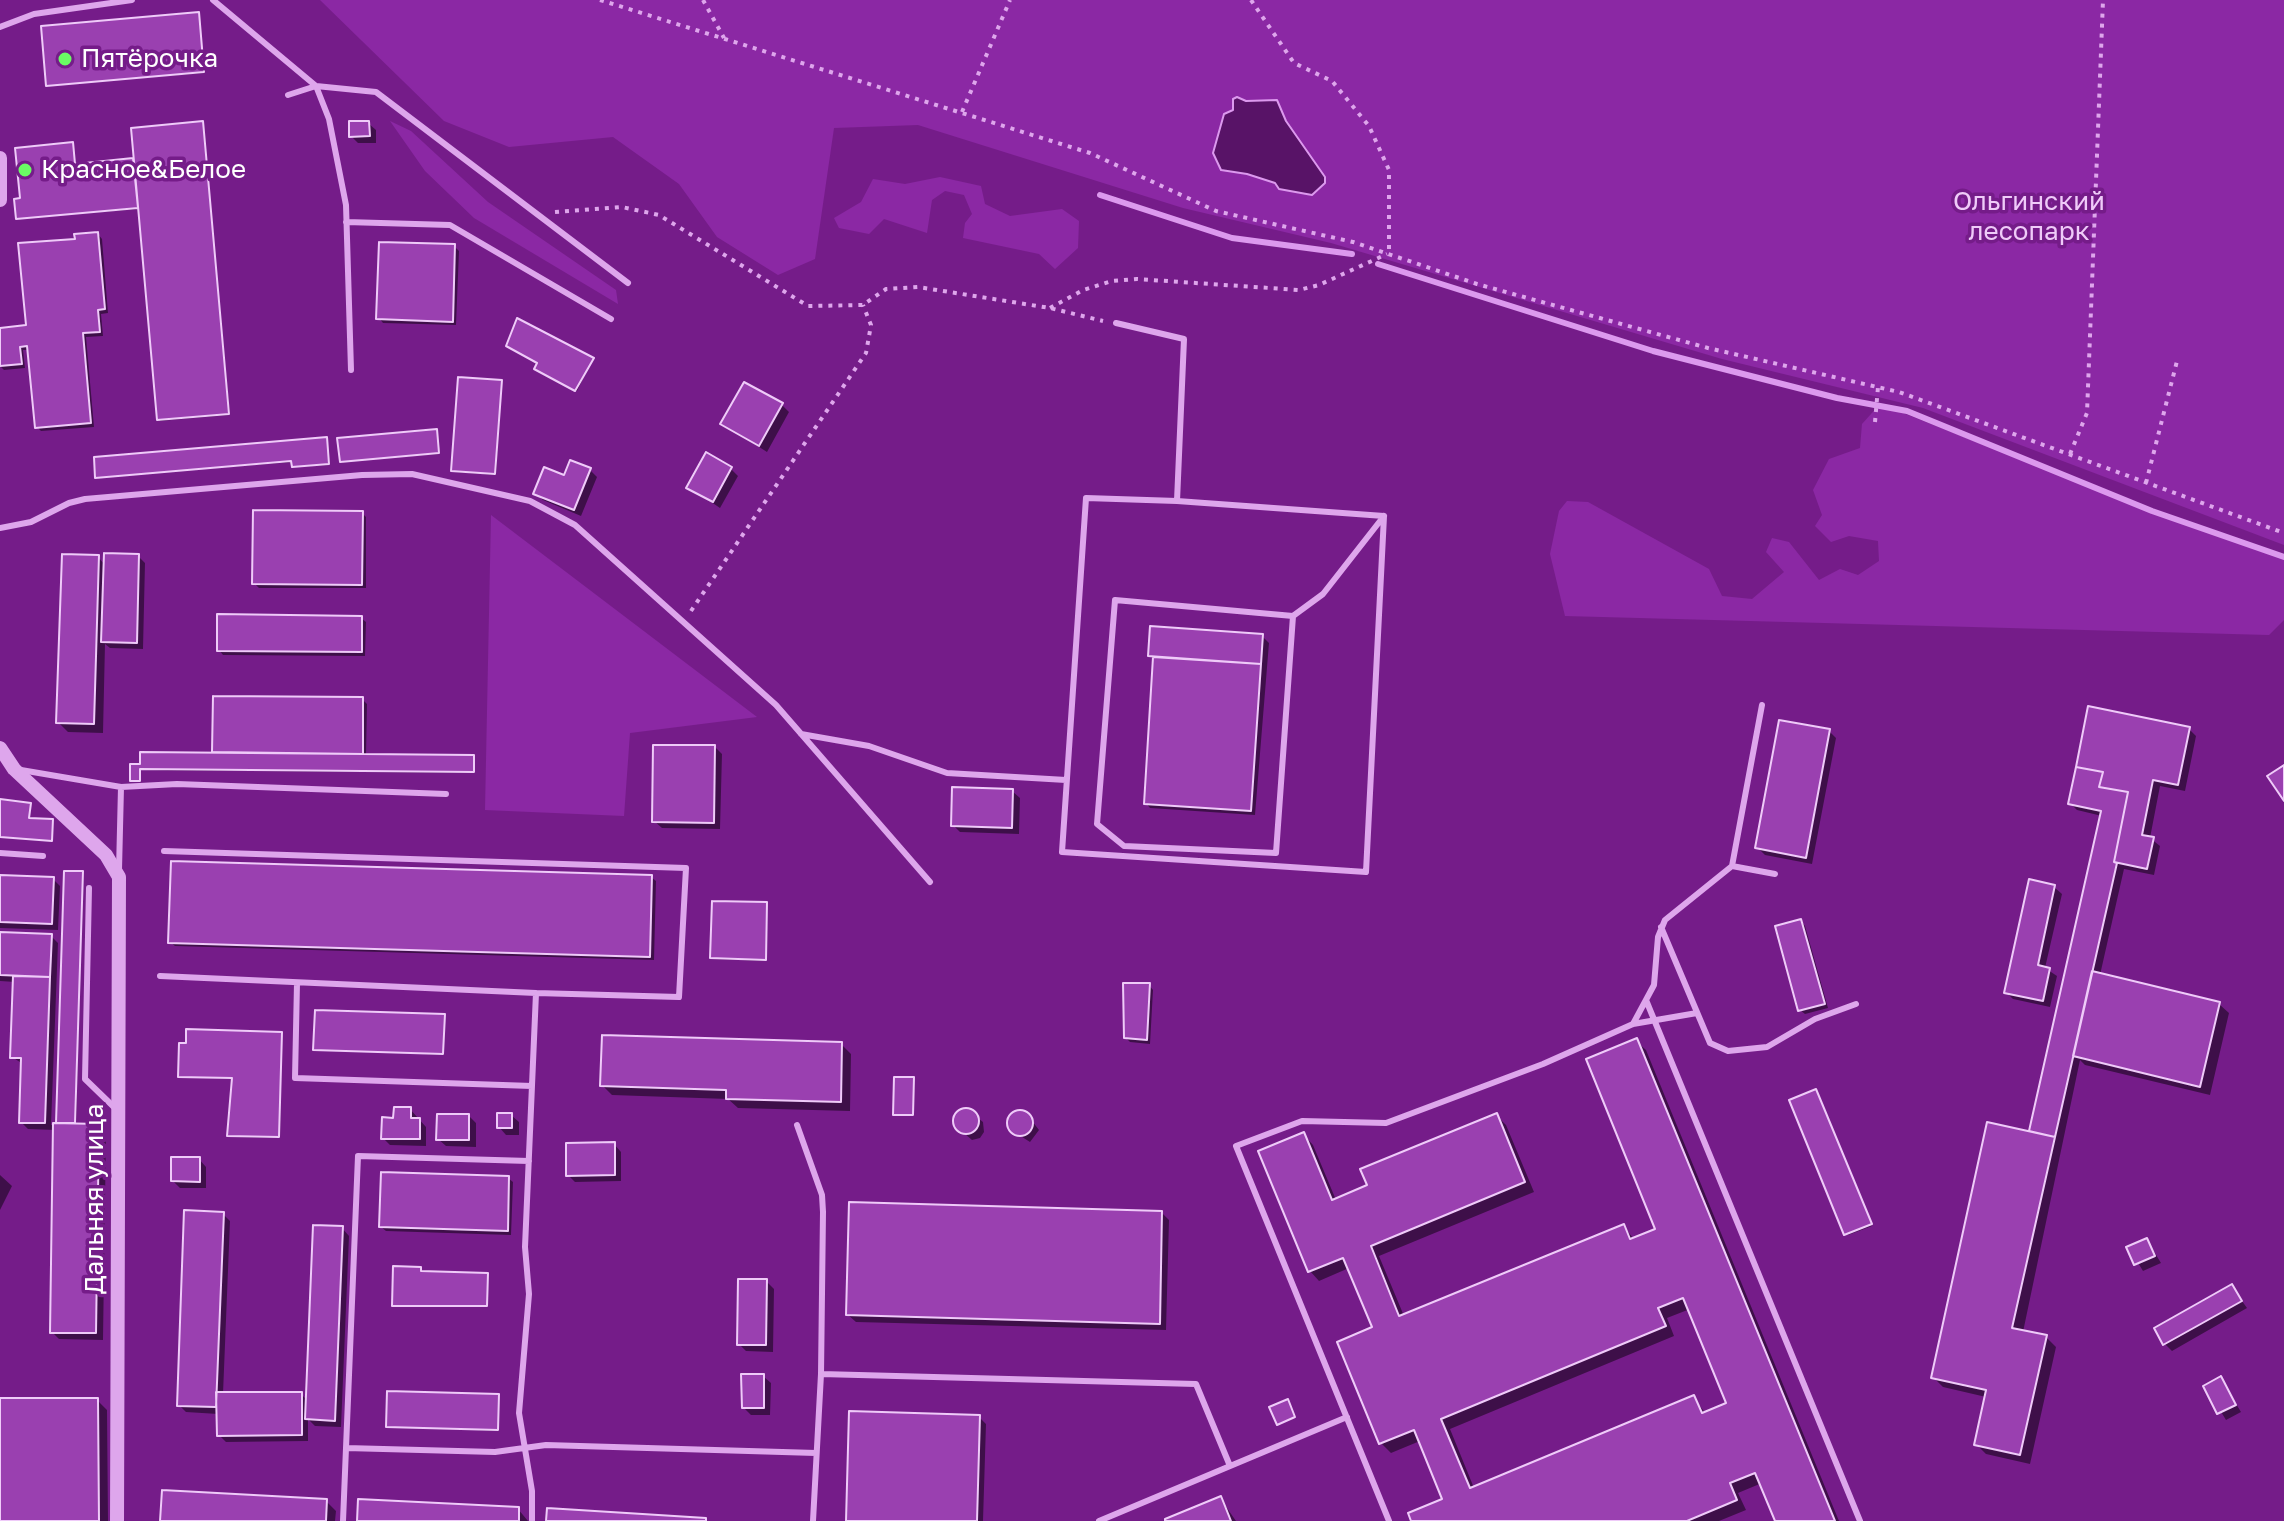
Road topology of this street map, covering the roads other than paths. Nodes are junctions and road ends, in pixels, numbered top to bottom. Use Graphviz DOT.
graph roads {
  1 [pos="132,0"];
  2 [pos="213,0"];
  3 [pos="0,27"];
  4 [pos="316,86"];
  5 [pos="288,95"];
  6 [pos="0,158"];
  7 [pos="0,200"];
  8 [pos="346,222"];
  9 [pos="628,283"];
  10 [pos="611,319"];
  11 [pos="1112,323"];
  12 [pos="351,370"];
  13 [pos="1177,501"];
  14 [pos="1384,516"];
  15 [pos="0,528"];
  16 [pos="1293,616"];
  17 [pos="1762,705"];
  18 [pos="801,734"];
  19 [pos="0,748"];
  20 [pos="14,769"];
  21 [pos="1066,780"];
  22 [pos="121,787"];
  23 [pos="446,794"];
  24 [pos="164,851"];
  25 [pos="0,853"];
  26 [pos="43,856"];
  27 [pos="1732,866"];
  28 [pos="1775,874"];
  29 [pos="119,877"];
  30 [pos="930,882"];
  31 [pos="89,888"];
  32 [pos="1661,927"];
  33 [pos="160,976"];
  34 [pos="297,983"];
  35 [pos="536,993"];
  36 [pos="1646,1000"];
  37 [pos="1856,1004"];
  38 [pos="1697,1013"];
  39 [pos="1654,1021"];
  40 [pos="1633,1024"];
  41 [pos="532,1086"];
  42 [pos="120,1112"];
  43 [pos="797,1125"];
  44 [pos="529,1161"];
  45 [pos="821,1374"];
  46 [pos="1347,1417"];
  47 [pos="346,1448"];
  48 [pos="524,1448"];
  49 [pos="816,1453"];
  50 [pos="1230,1466"];
  51 [pos="117,1521"];
  52 [pos="343,1521"];
  53 [pos="532,1521"];
  54 [pos="813,1521"];
  55 [pos="1099,1521"];
  56 [pos="1389,1521"];
  57 [pos="1860,1521"];
  1 -- 3 [label="lane"];
  2 -- 4 [label="lane"];
  4 -- 5 [label="lane"];
  4 -- 8 [label="lane"];
  4 -- 9 [label="lane"];
  6 -- 7 [label="street"];
  8 -- 10 [label="lane"];
  8 -- 12 [label="lane"];
  11 -- 13 [label="lane"];
  13 -- 14 [label="lane"];
  13 -- 21 [label="lane"];
  14 -- 16 [label="lane"];
  14 -- 21 [label="lane"];
  15 -- 18 [label="lane"];
  16 -- 16 [label="lane"];
  17 -- 27 [label="lane"];
  18 -- 21 [label="lane"];
  18 -- 30 [label="lane"];
  19 -- 20 [label="street"];
  20 -- 22 [label="lane"];
  20 -- 29 [label="street"];
  22 -- 23 [label="lane"];
  22 -- 29 [label="lane, Дальняя улица"];
  24 -- 35 [label="lane"];
  25 -- 26 [label="lane"];
  27 -- 28 [label="lane"];
  27 -- 32 [label="lane"];
  29 -- 42 [label="street, Дальняя улица"];
  31 -- 42 [label="lane"];
  32 -- 36 [label="lane"];
  32 -- 38 [label="lane"];
  33 -- 34 [label="lane"];
  34 -- 35 [label="lane"];
  34 -- 41 [label="lane"];
  35 -- 41 [label="lane"];
  36 -- 39 [label="lane"];
  36 -- 40 [label="lane"];
  37 -- 38 [label="lane"];
  38 -- 39 [label="lane"];
  39 -- 40 [label="lane"];
  39 -- 57 [label="lane"];
  40 -- 46 [label="lane"];
  41 -- 44 [label="lane"];
  42 -- 51 [label="street, Дальняя улица"];
  43 -- 45 [label="lane"];
  44 -- 47 [label="lane"];
  44 -- 48 [label="lane"];
  45 -- 49 [label="lane"];
  45 -- 50 [label="lane"];
  46 -- 50 [label="lane"];
  46 -- 56 [label="lane"];
  47 -- 48 [label="lane"];
  47 -- 52 [label="lane"];
  48 -- 49 [label="lane"];
  48 -- 53 [label="lane"];
  49 -- 54 [label="lane"];
  50 -- 55 [label="lane"];
}
